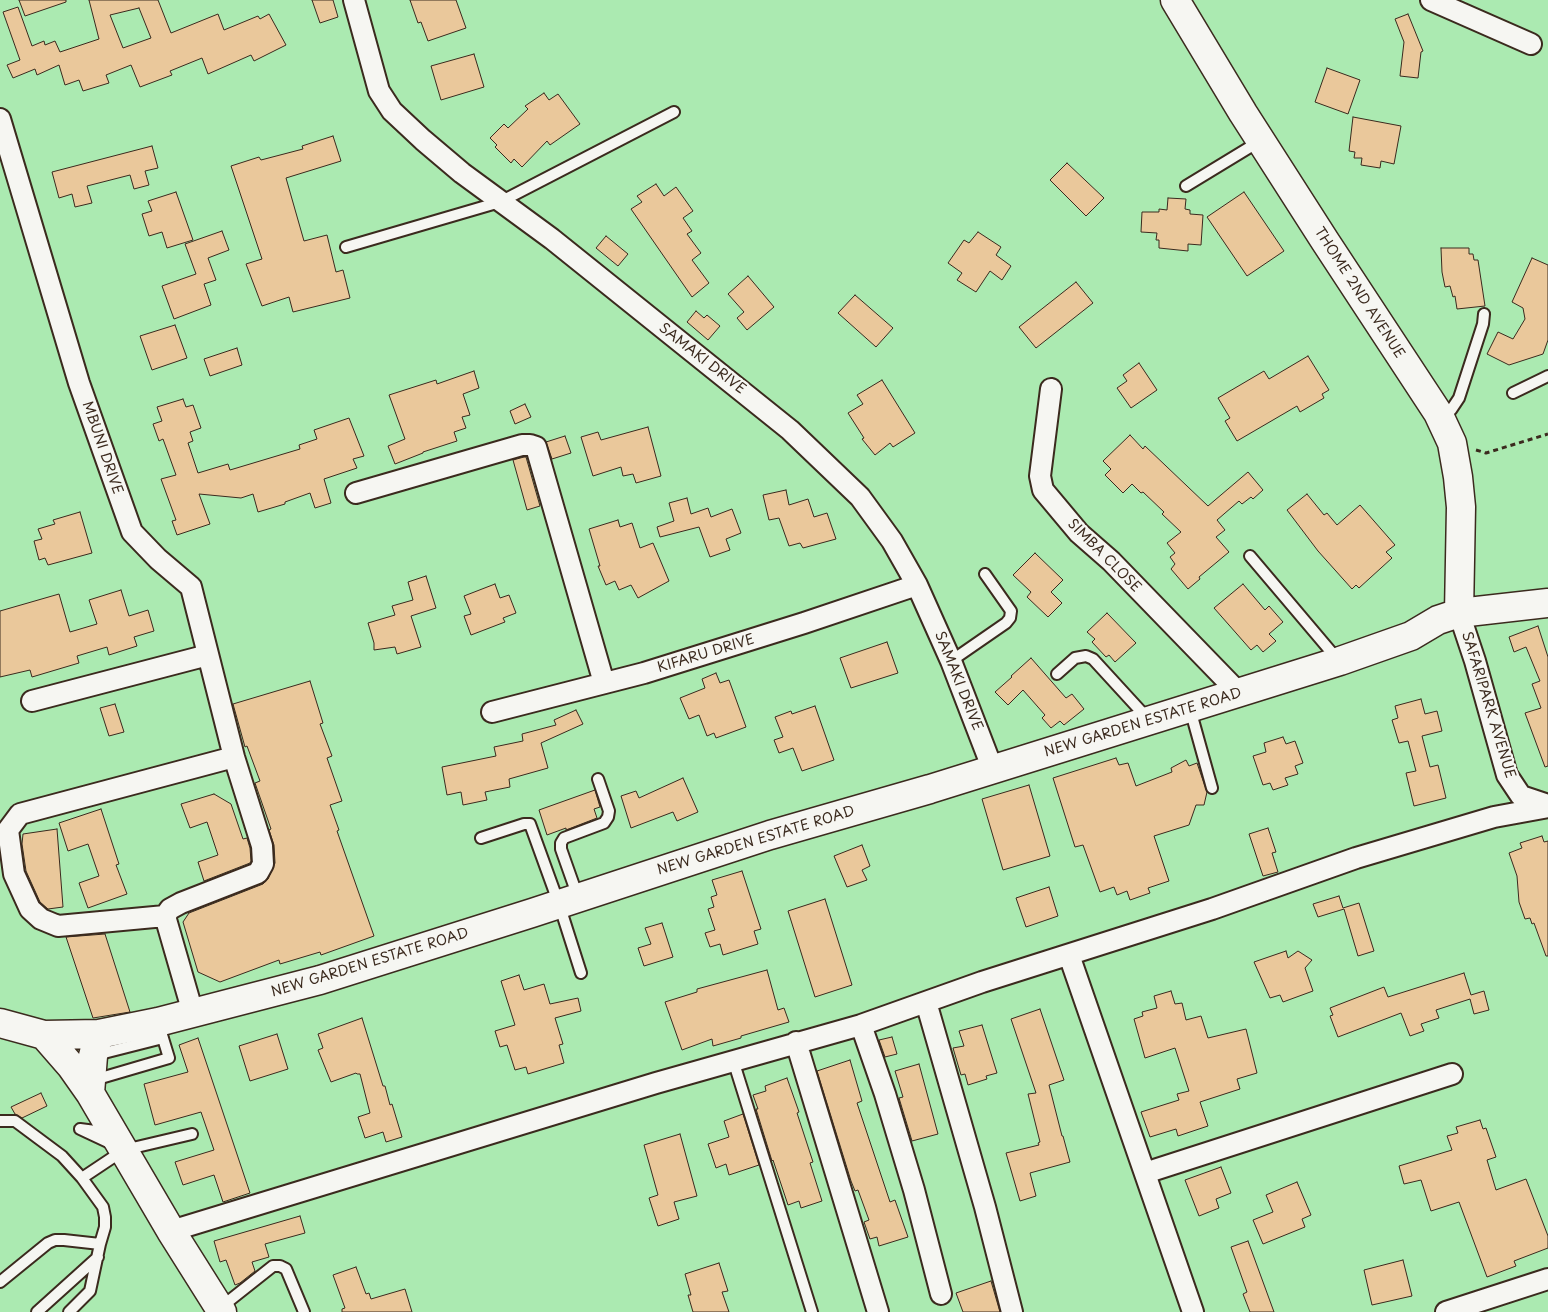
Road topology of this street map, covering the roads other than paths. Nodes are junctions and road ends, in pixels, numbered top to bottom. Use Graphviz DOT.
graph roads {
  1 [pos="354,0"];
  2 [pos="1175,0"];
  3 [pos="1430,0"];
  4 [pos="1531,44"];
  5 [pos="674,112"];
  6 [pos="0,119"];
  7 [pos="1261,141"];
  8 [pos="1186,186"];
  9 [pos="500,202"];
  10 [pos="346,247"];
  11 [pos="1484,314"];
  12 [pos="1548,376"];
  13 [pos="1051,389"];
  14 [pos="1513,393"];
  15 [pos="1438,413"];
  16 [pos="356,493"];
  17 [pos="1250,556"];
  18 [pos="985,574"];
  19 [pos="917,585"];
  20 [pos="1548,603"];
  21 [pos="1459,613"];
  22 [pos="208,655"];
  23 [pos="951,661"];
  24 [pos="1340,662"];
  25 [pos="1057,674"];
  26 [pos="604,683"];
  27 [pos="1239,693"];
  28 [pos="32,700"];
  29 [pos="1190,708"];
  30 [pos="492,712"];
  31 [pos="1149,720"];
  32 [pos="234,757"];
  33 [pos="993,770"];
  34 [pos="598,779"];
  35 [pos="1212,788"];
  36 [pos="1548,806"];
  37 [pos="481,838"];
  38 [pos="569,901"];
  39 [pos="165,916"];
  40 [pos="1070,955"];
  41 [pos="581,973"];
  42 [pos="926,1002"];
  43 [pos="193,1013"];
  44 [pos="0,1023"];
  45 [pos="861,1025"];
  46 [pos="161,1030"];
  47 [pos="44,1035"];
  48 [pos="796,1042"];
  49 [pos="733,1060"];
  50 [pos="91,1069"];
  51 [pos="1452,1074"];
  52 [pos="0,1121"];
  53 [pos="192,1134"];
  54 [pos="124,1150"];
  55 [pos="1145,1172"];
  56 [pos="82,1178"];
  57 [pos="171,1231"];
  58 [pos="100,1244"];
  59 [pos="98,1257"];
  60 [pos="1548,1280"];
  61 [pos="0,1282"];
  62 [pos="941,1294"];
  63 [pos="220,1310"];
  64 [pos="37,1312"];
  65 [pos="69,1312"];
  66 [pos="304,1312"];
  67 [pos="812,1312"];
  68 [pos="878,1312"];
  69 [pos="1012,1312"];
  70 [pos="1193,1312"];
  71 [pos="1446,1312"];
  1 -- 9 [label="street, SAMAKI DRIVE"];
  2 -- 7 [label="street, THOME 2ND AVENUE"];
  3 -- 4 [label="street"];
  5 -- 9 [label="lane"];
  6 -- 22 [label="street, MBUNI DRIVE"];
  7 -- 8 [label="lane"];
  7 -- 15 [label="street, THOME 2ND AVENUE"];
  9 -- 10 [label="lane"];
  9 -- 19 [label="street, SAMAKI DRIVE"];
  11 -- 15 [label="lane"];
  12 -- 14 [label="lane"];
  13 -- 27 [label="street, SIMBA CLOSE"];
  15 -- 21 [label="street, THOME 2ND AVENUE"];
  16 -- 26 [label="street"];
  17 -- 24 [label="lane"];
  18 -- 23 [label="lane"];
  19 -- 23 [label="street, SAMAKI DRIVE"];
  19 -- 26 [label="street, KIFARU DRIVE"];
  20 -- 21 [label="street, NEW GARDEN ESTATE ROAD"];
  21 -- 24 [label="street, NEW GARDEN ESTATE ROAD"];
  21 -- 36 [label="street, SAFARIPARK AVENUE"];
  22 -- 28 [label="street"];
  22 -- 32 [label="street, MBUNI DRIVE"];
  23 -- 33 [label="street, SAMAKI DRIVE"];
  24 -- 27 [label="street, NEW GARDEN ESTATE ROAD"];
  25 -- 31 [label="lane"];
  26 -- 30 [label="street, KIFARU DRIVE"];
  27 -- 29 [label="street, NEW GARDEN ESTATE ROAD"];
  29 -- 31 [label="street, NEW GARDEN ESTATE ROAD"];
  29 -- 35 [label="lane"];
  31 -- 33 [label="street, NEW GARDEN ESTATE ROAD"];
  32 -- 39 [label="street, MBUNI DRIVE"];
  32 -- 39 [label="street"];
  33 -- 38 [label="street, NEW GARDEN ESTATE ROAD"];
  34 -- 38 [label="lane"];
  36 -- 40 [label="street"];
  37 -- 38 [label="lane"];
  38 -- 41 [label="lane"];
  38 -- 43 [label="street, NEW GARDEN ESTATE ROAD"];
  39 -- 43 [label="street"];
  40 -- 42 [label="street"];
  40 -- 55 [label="street"];
  42 -- 45 [label="street"];
  42 -- 69 [label="street"];
  43 -- 46 [label="street, NEW GARDEN ESTATE ROAD"];
  44 -- 47 [label="street, NEW GARDEN ESTATE ROAD"];
  45 -- 48 [label="street"];
  45 -- 62 [label="street"];
  46 -- 50 [label="street, NEW GARDEN ESTATE ROAD"];
  46 -- 50 [label="lane"];
  47 -- 50 [label="street, NEW GARDEN ESTATE ROAD"];
  47 -- 50 [label="street"];
  48 -- 49 [label="street"];
  48 -- 68 [label="street"];
  49 -- 57 [label="street"];
  49 -- 67 [label="lane"];
  50 -- 54 [label="street"];
  51 -- 55 [label="street"];
  52 -- 56 [label="lane"];
  53 -- 54 [label="lane"];
  54 -- 56 [label="lane"];
  54 -- 57 [label="street"];
  55 -- 70 [label="street"];
  56 -- 58 [label="lane"];
  57 -- 63 [label="street"];
  58 -- 59 [label="lane"];
  58 -- 61 [label="lane"];
  59 -- 64 [label="lane"];
  59 -- 65 [label="lane"];
  60 -- 71 [label="street"];
  63 -- 66 [label="lane"];
}
